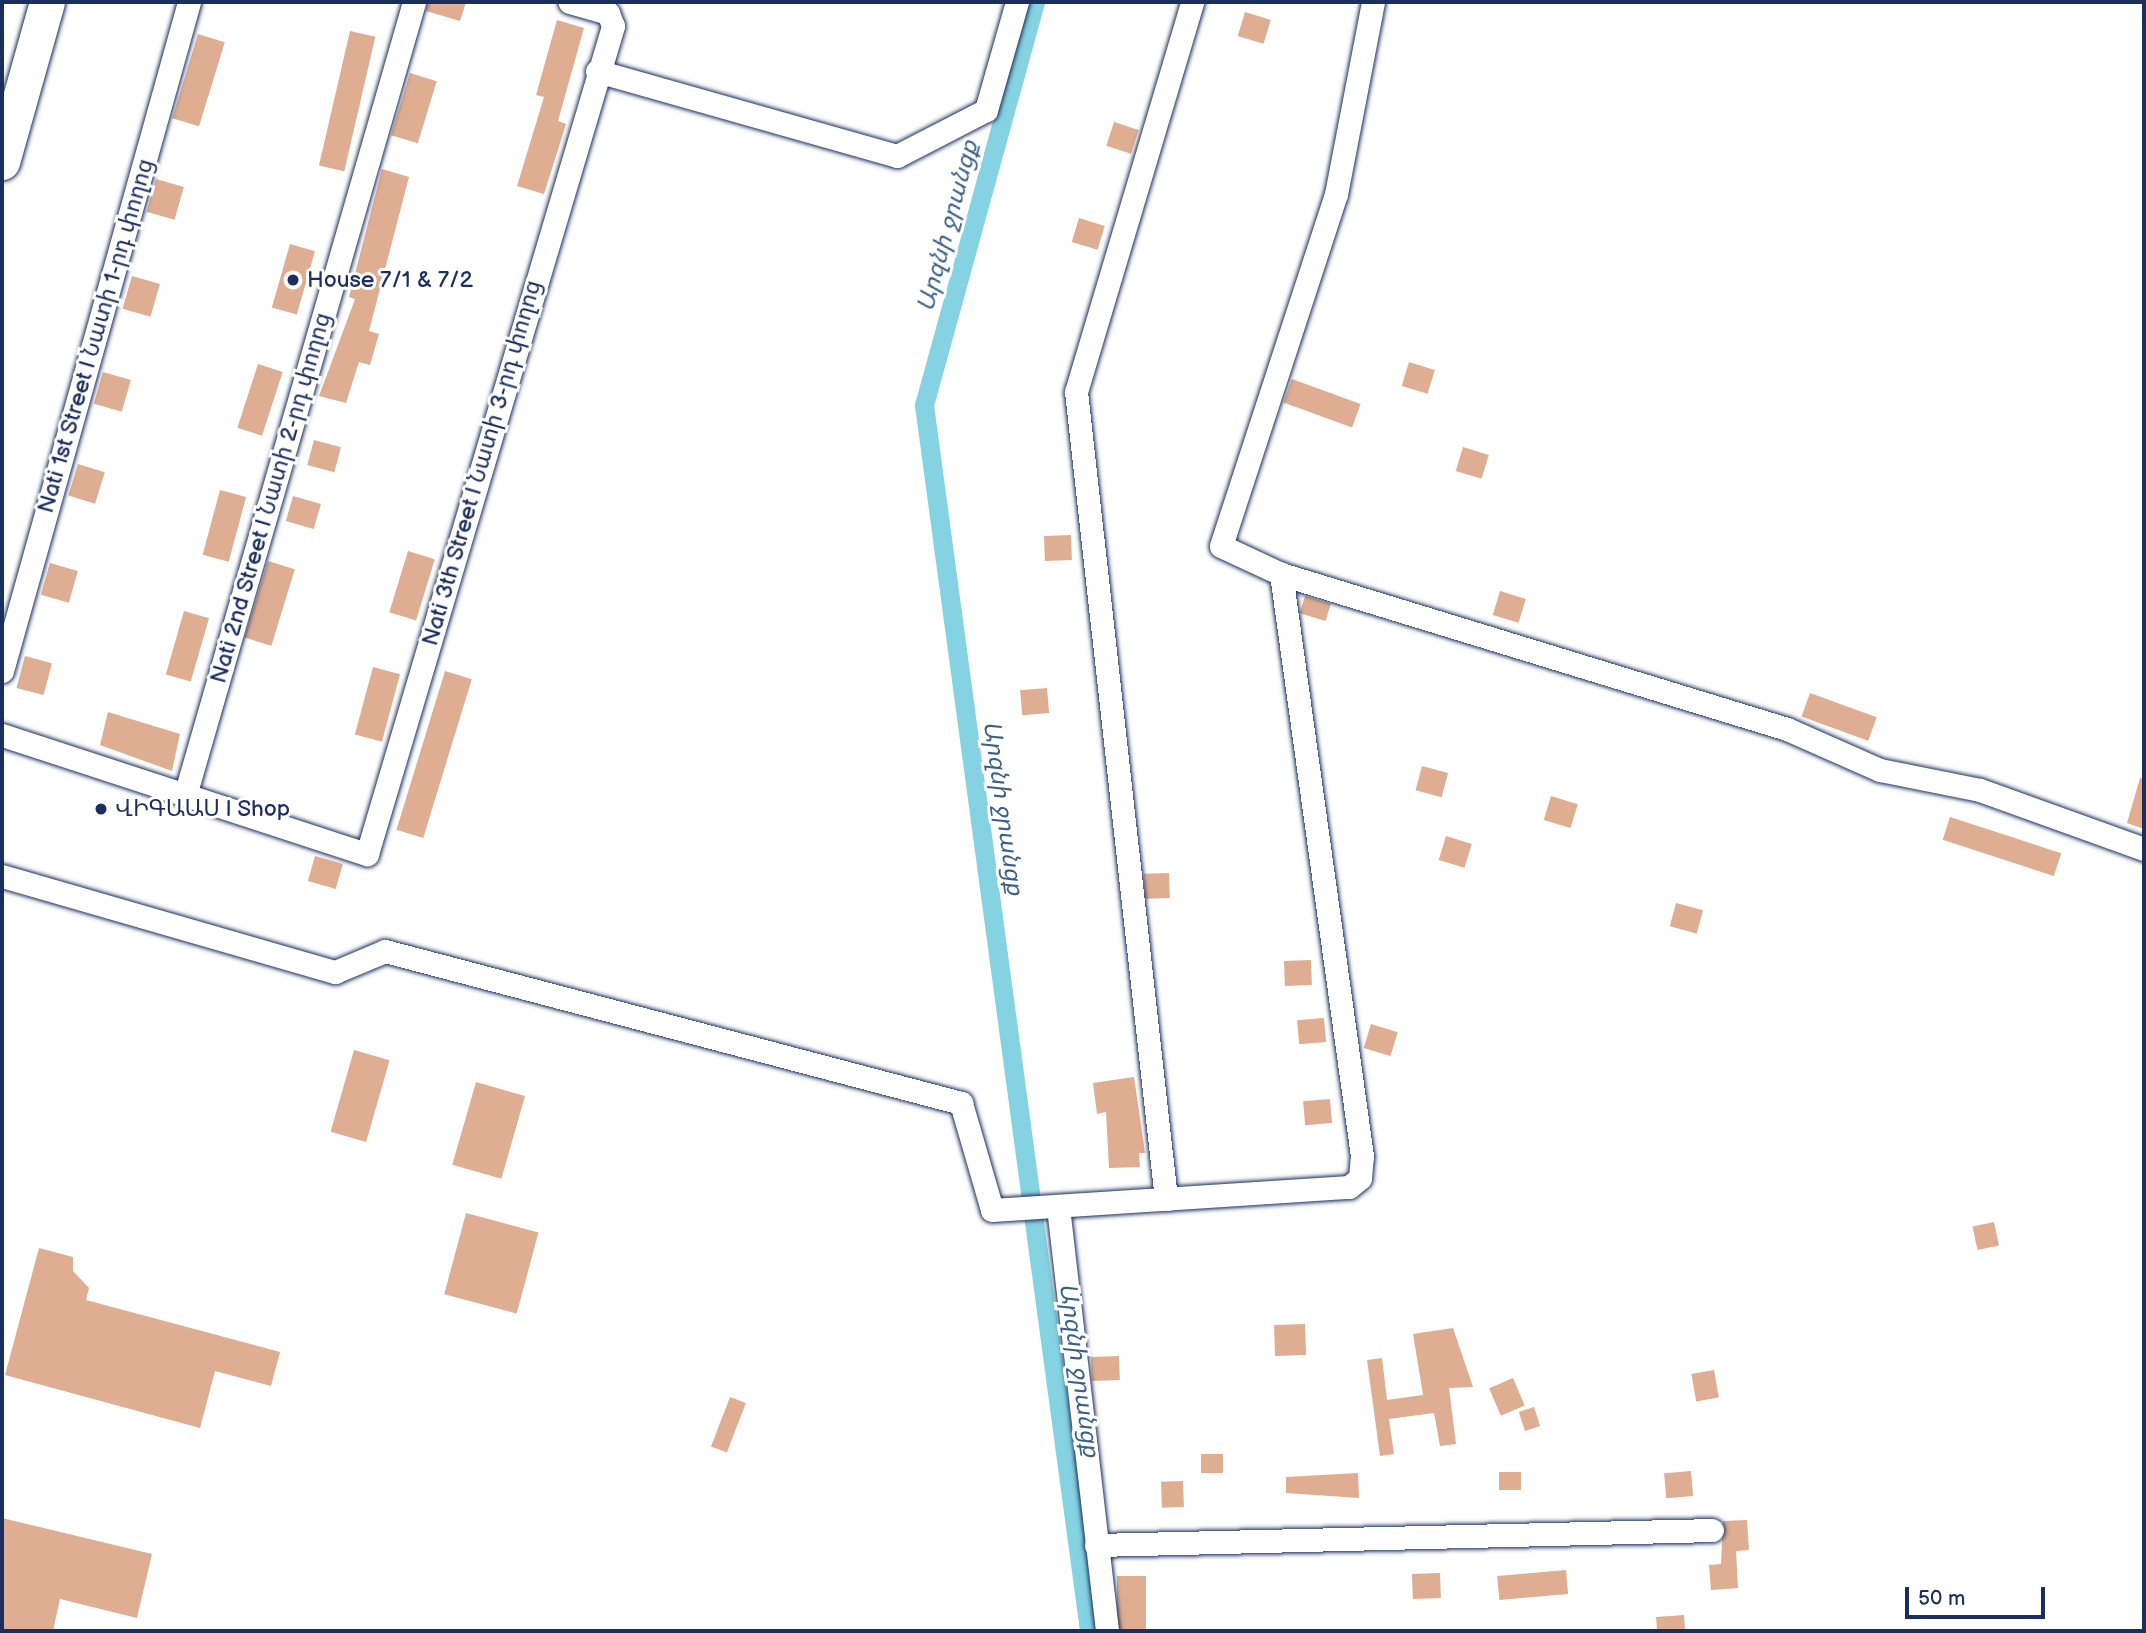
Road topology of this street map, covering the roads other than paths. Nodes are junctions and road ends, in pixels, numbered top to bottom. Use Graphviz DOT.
graph roads {
  1 [pos="47,2"];
  2 [pos="190,2"];
  3 [pos="414,2"];
  4 [pos="570,2"];
  5 [pos="1017,2"];
  6 [pos="1192,2"];
  7 [pos="1373,2"];
  8 [pos="597,72"];
  9 [pos="2,162"];
  10 [pos="1281,574"];
  11 [pos="2,671"];
  12 [pos="2,735"];
  13 [pos="186,792"];
  14 [pos="2144,849"];
  15 [pos="2,876"];
  16 [pos="1166,1199"];
  17 [pos="1041,1208"];
  18 [pos="1712,1530"];
  19 [pos="1096,1545"];
  20 [pos="1107,1631"];
  1 -- 9 [label="main road"];
  2 -- 11 [label="street, Nati 1st Street | Նատի 1-րդ փողոց"];
  3 -- 13 [label="street, Nati 2nd Street | Նատի 2-րդ փողոց"];
  4 -- 8 [label="street, Nati 3th Street | Նատի 3-րդ փողոց"];
  5 -- 8 [label="street"];
  6 -- 16 [label="street"];
  7 -- 10 [label="street"];
  8 -- 13 [label="street, Nati 3th Street | Նատի 3-րդ փողոց"];
  10 -- 14 [label="street"];
  10 -- 16 [label="street"];
  12 -- 13 [label="street"];
  15 -- 17 [label="street"];
  16 -- 17 [label="street"];
  17 -- 19 [label="street"];
  18 -- 19 [label="street"];
  19 -- 20 [label="street"];
}
